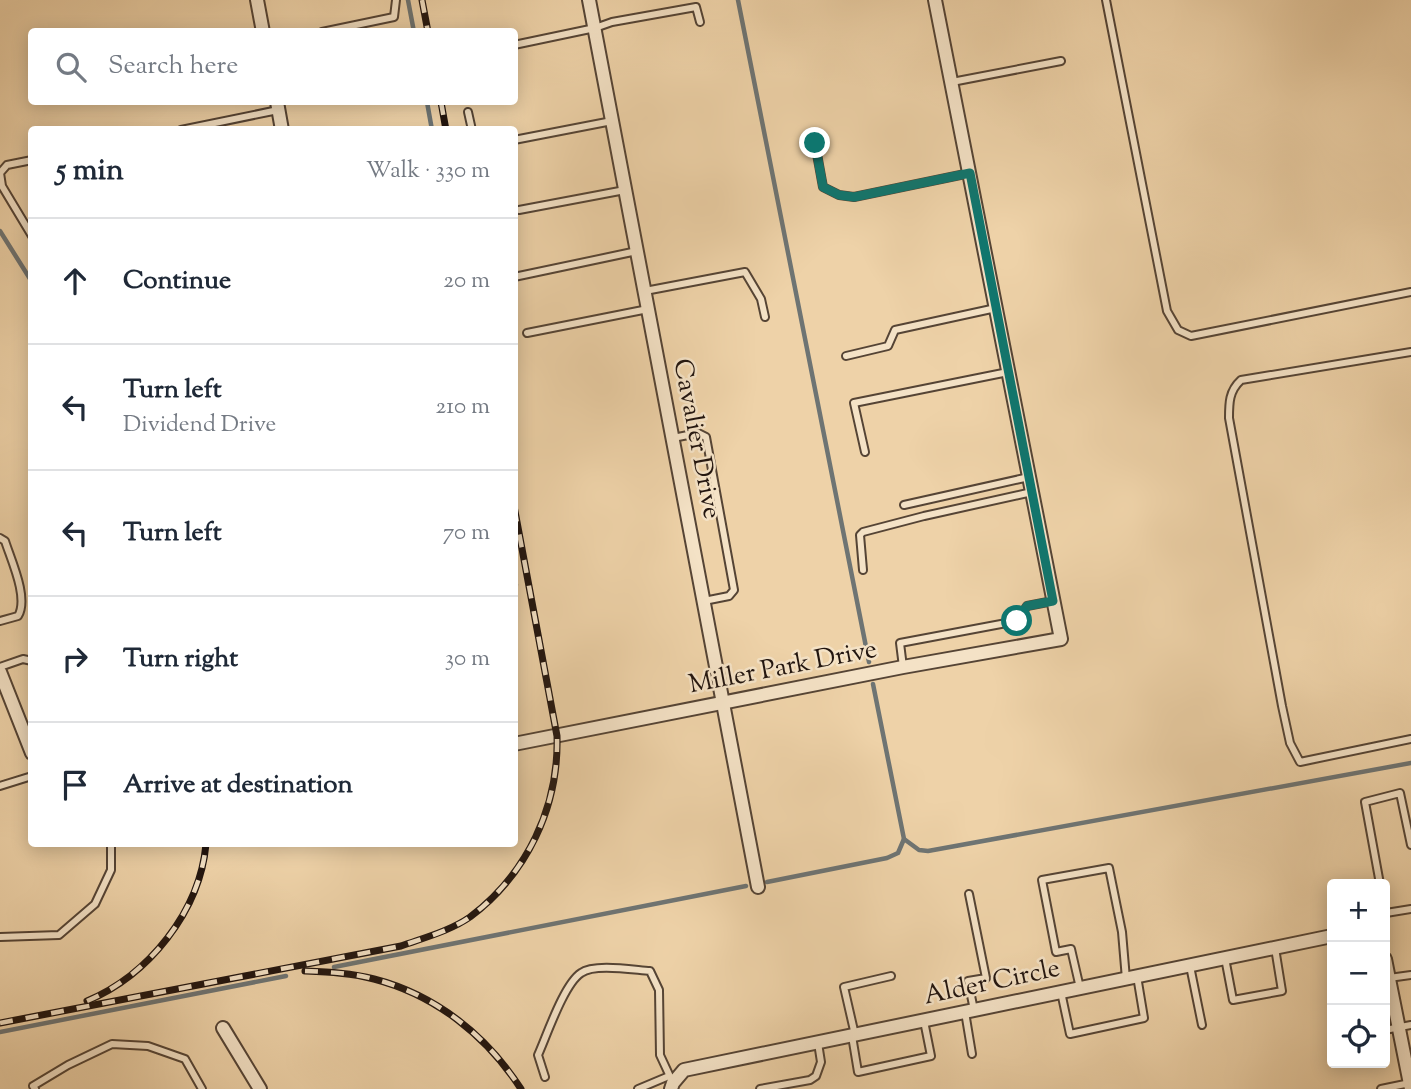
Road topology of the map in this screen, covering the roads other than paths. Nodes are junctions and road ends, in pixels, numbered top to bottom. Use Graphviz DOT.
graph roads {
  1 [pos="257,0"];
  2 [pos="396,0"];
  3 [pos="589,0"];
  4 [pos="935,0"];
  5 [pos="1106,0"];
  6 [pos="700,22"];
  7 [pos="262,28"];
  8 [pos="341,28"];
  9 [pos="595,28"];
  10 [pos="518,44"];
  11 [pos="1061,61"];
  12 [pos="952,82"];
  13 [pos="277,106"];
  14 [pos="468,112"];
  15 [pos="612,121"];
  16 [pos="197,126"];
  17 [pos="281,126"];
  18 [pos="471,126"];
  19 [pos="518,139"];
  20 [pos="815,143"];
  21 [pos="28,161"];
  22 [pos="970,173"];
  23 [pos="625,190"];
  24 [pos="519,210"];
  25 [pos="28,229"];
  26 [pos="637,251"];
  27 [pos="518,276"];
  28 [pos="645,291"];
  29 [pos="1411,292"];
  30 [pos="648,309"];
  31 [pos="996,309"];
  32 [pos="765,317"];
  33 [pos="527,333"];
  34 [pos="1411,352"];
  35 [pos="846,356"];
  36 [pos="1009,372"];
  37 [pos="673,438"];
  38 [pos="865,452"];
  39 [pos="1029,477"];
  40 [pos="1032,492"];
  41 [pos="904,505"];
  42 [pos="0,538"];
  43 [pos="863,570"];
  44 [pos="704,601"];
  45 [pos="1053,601"];
  46 [pos="0,621"];
  47 [pos="28,661"];
  48 [pos="904,667"];
  49 [pos="0,670"];
  50 [pos="723,703"];
  51 [pos="1411,739"];
  52 [pos="28,743"];
  53 [pos="518,743"];
  54 [pos="28,777"];
  55 [pos="0,786"];
  56 [pos="1411,845"];
  57 [pos="111,847"];
  58 [pos="1379,879"];
  59 [pos="758,887"];
  60 [pos="969,894"];
  61 [pos="1411,909"];
  62 [pos="1390,911"];
  63 [pos="0,937"];
  64 [pos="1327,937"];
  65 [pos="1275,948"];
  66 [pos="1225,958"];
  67 [pos="1190,965"];
  68 [pos="1411,975"];
  69 [pos="891,976"];
  70 [pos="1132,978"];
  71 [pos="1390,980"];
  72 [pos="1390,986"];
  73 [pos="1080,988"];
  74 [pos="1061,992"];
  75 [pos="970,1011"];
  76 [pos="924,1021"];
  77 [pos="1202,1025"];
  78 [pos="223,1027"];
  79 [pos="1405,1027"];
  80 [pos="853,1035"];
  81 [pos="818,1043"];
  82 [pos="972,1054"];
  83 [pos="1409,1066"];
  84 [pos="545,1077"];
  85 [pos="671,1083"];
  86 [pos="1410,1086"];
  87 [pos="35,1089"];
  88 [pos="202,1089"];
  89 [pos="260,1089"];
  90 [pos="638,1089"];
  91 [pos="760,1089"];
  92 [pos="1381,1089"];
  1 -- 7 [label="street"];
  2 -- 8 [label="lane"];
  3 -- 9 [label="street, Cavalier Drive"];
  4 -- 12 [label="street"];
  5 -- 29 [label="lane"];
  6 -- 9 [label="lane"];
  9 -- 10 [label="lane"];
  9 -- 15 [label="street, Cavalier Drive"];
  11 -- 12 [label="lane"];
  12 -- 22 [label="street"];
  13 -- 16 [label="lane"];
  13 -- 17 [label="street"];
  14 -- 18 [label="lane"];
  15 -- 19 [label="lane"];
  15 -- 23 [label="street, Cavalier Drive"];
  20 -- 22 [label="lane"];
  21 -- 25 [label="lane"];
  22 -- 31 [label="street"];
  23 -- 24 [label="lane"];
  23 -- 26 [label="street, Cavalier Drive"];
  26 -- 27 [label="lane"];
  26 -- 28 [label="street, Cavalier Drive"];
  28 -- 30 [label="street, Cavalier Drive"];
  28 -- 32 [label="lane"];
  30 -- 33 [label="lane"];
  30 -- 37 [label="street, Cavalier Drive"];
  31 -- 35 [label="lane"];
  31 -- 36 [label="street"];
  34 -- 51 [label="lane"];
  36 -- 38 [label="lane"];
  36 -- 39 [label="street"];
  37 -- 44 [label="street, Cavalier Drive"];
  37 -- 44 [label="lane"];
  39 -- 40 [label="street"];
  39 -- 41 [label="lane"];
  40 -- 43 [label="lane"];
  40 -- 45 [label="street"];
  42 -- 46 [label="lane"];
  44 -- 50 [label="street, Cavalier Drive"];
  45 -- 48 [label="lane"];
  45 -- 48 [label="street, Miller Park Drive"];
  47 -- 49 [label="lane"];
  48 -- 50 [label="street, Miller Park Drive"];
  49 -- 52 [label="street"];
  50 -- 53 [label="street, Miller Park Drive"];
  50 -- 59 [label="street, Cavalier Drive"];
  54 -- 55 [label="lane"];
  56 -- 58 [label="lane"];
  57 -- 63 [label="lane"];
  60 -- 75 [label="lane"];
  61 -- 62 [label="lane"];
  64 -- 65 [label="street, Alder Circle"];
  65 -- 66 [label="street, Alder Circle"];
  65 -- 66 [label="lane"];
  66 -- 67 [label="street, Alder Circle"];
  67 -- 70 [label="street, Alder Circle"];
  67 -- 77 [label="lane"];
  68 -- 71 [label="lane"];
  69 -- 80 [label="lane"];
  70 -- 73 [label="street, Alder Circle"];
  70 -- 73 [label="lane"];
  70 -- 74 [label="lane"];
  72 -- 79 [label="street"];
  73 -- 74 [label="street, Alder Circle"];
  74 -- 75 [label="street, Alder Circle"];
  75 -- 76 [label="street, Alder Circle"];
  75 -- 82 [label="lane"];
  76 -- 80 [label="street, Alder Circle"];
  76 -- 80 [label="lane"];
  78 -- 89 [label="street"];
  79 -- 83 [label="street"];
  80 -- 81 [label="street, Alder Circle"];
  81 -- 85 [label="street, Alder Circle"];
  81 -- 91 [label="lane"];
  83 -- 86 [label="street"];
  84 -- 85 [label="lane"];
  85 -- 90 [label="lane"];
  86 -- 92 [label="lane"];
  87 -- 88 [label="lane"];
}
